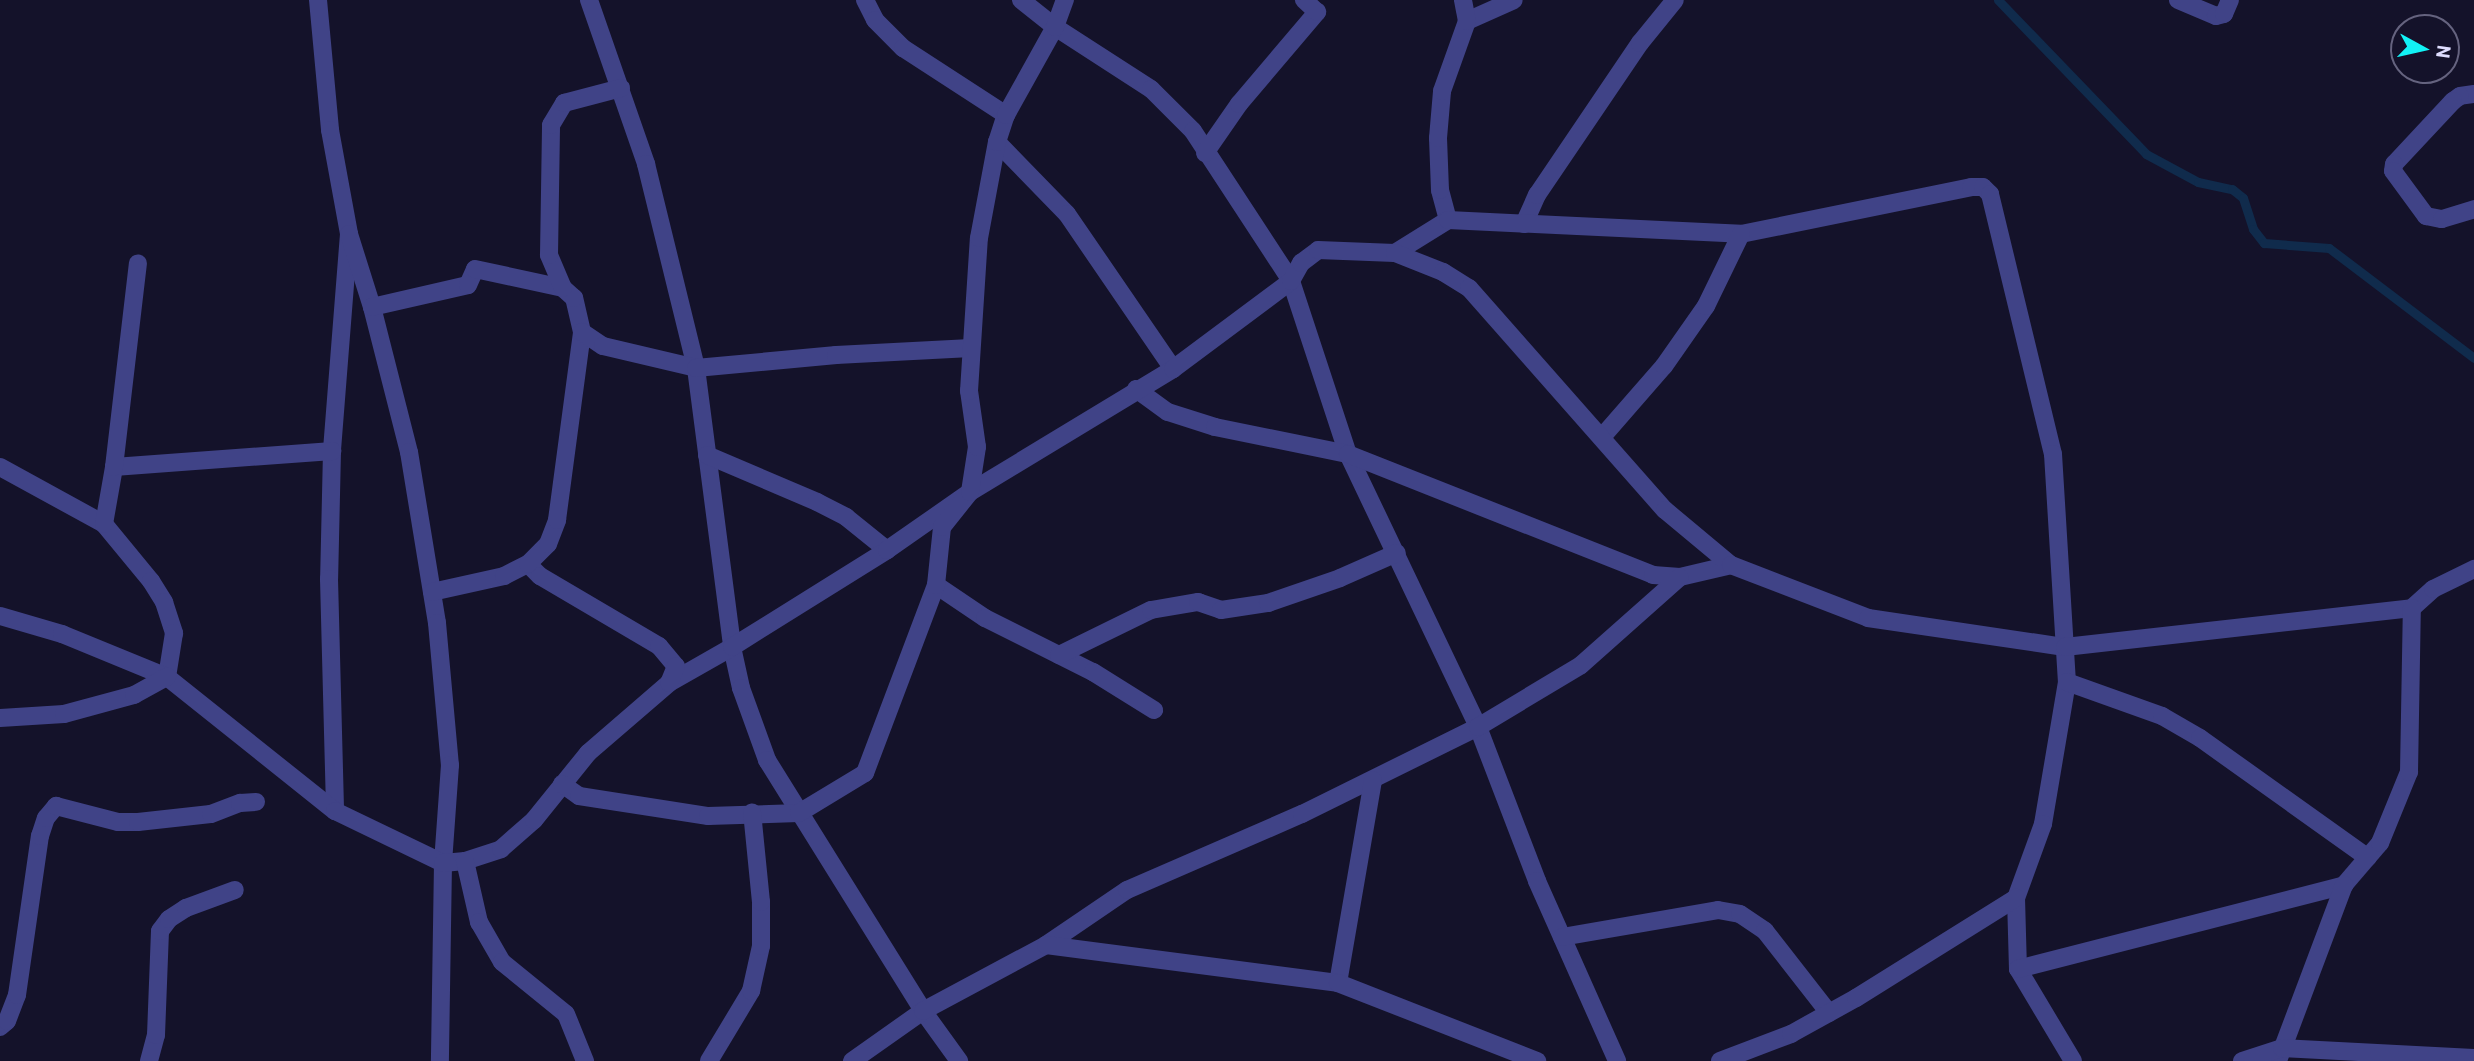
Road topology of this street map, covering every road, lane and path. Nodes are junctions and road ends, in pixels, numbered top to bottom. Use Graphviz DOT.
graph roads {
  1 [pos="318,0"];
  2 [pos="865,0"];
  3 [pos="1021,0"];
  4 [pos="1065,0"];
  5 [pos="1304,0"];
  6 [pos="1463,0"];
  7 [pos="1514,0"];
  8 [pos="1675,0"];
  9 [pos="2178,0"];
  10 [pos="2230,0"];
  11 [pos="595,1"];
  12 [pos="1466,21"];
  13 [pos="1055,27"];
  14 [pos="621,88"];
  15 [pos="2474,94"];
  16 [pos="1006,115"];
  17 [pos="997,142"];
  18 [pos="1205,153"];
  19 [pos="2474,209"];
  20 [pos="1448,220"];
  21 [pos="1524,223"];
  22 [pos="349,234"];
  23 [pos="1741,234"];
  24 [pos="1395,253"];
  25 [pos="138,263"];
  26 [pos="1291,281"];
  27 [pos="563,288"];
  28 [pos="372,307"];
  29 [pos="582,332"];
  30 [pos="971,348"];
  31 [pos="696,368"];
  32 [pos="1173,369"];
  33 [pos="1136,389"];
  34 [pos="1602,437"];
  35 [pos="332,451"];
  36 [pos="1348,454"];
  37 [pos="708,455"];
  38 [pos="0,467"];
  39 [pos="114,467"];
  40 [pos="970,492"];
  41 [pos="104,524"];
  42 [pos="887,550"];
  43 [pos="1397,552"];
  44 [pos="528,564"];
  45 [pos="1731,565"];
  46 [pos="2474,569"];
  47 [pos="1680,577"];
  48 [pos="936,585"];
  49 [pos="432,592"];
  50 [pos="2412,608"];
  51 [pos="0,616"];
  52 [pos="2065,647"];
  53 [pos="732,648"];
  54 [pos="1059,655"];
  55 [pos="167,677"];
  56 [pos="669,682"];
  57 [pos="2067,682"];
  58 [pos="1154,710"];
  59 [pos="0,718"];
  60 [pos="1478,727"];
  61 [pos="1373,780"];
  62 [pos="562,785"];
  63 [pos="256,802"];
  64 [pos="335,811"];
  65 [pos="752,812"];
  66 [pos="799,813"];
  67 [pos="2368,858"];
  68 [pos="465,861"];
  69 [pos="443,863"];
  70 [pos="2344,885"];
  71 [pos="234,890"];
  72 [pos="2016,898"];
  73 [pos="1562,937"];
  74 [pos="1046,945"];
  75 [pos="2018,969"];
  76 [pos="1338,983"];
  77 [pos="923,1011"];
  78 [pos="1829,1013"];
  79 [pos="0,1027"];
  80 [pos="2280,1054"];
  81 [pos="2474,1058"];
  82 [pos="149,1061"];
  83 [pos="440,1061"];
  84 [pos="585,1061"];
  85 [pos="709,1061"];
  86 [pos="852,1061"];
  87 [pos="959,1061"];
  88 [pos="1537,1061"];
  89 [pos="1617,1061"];
  90 [pos="1720,1061"];
  91 [pos="2073,1061"];
  92 [pos="2242,1061"];
  1 -- 22 [label="street"];
  2 -- 16 [label="street"];
  3 -- 13 [label="street"];
  4 -- 13 [label="street"];
  5 -- 18 [label="street"];
  6 -- 12 [label="street"];
  7 -- 12 [label="street"];
  8 -- 21 [label="street"];
  9 -- 10 [label="street"];
  11 -- 14 [label="street"];
  12 -- 20 [label="street"];
  13 -- 16 [label="street"];
  13 -- 18 [label="street"];
  14 -- 27 [label="street"];
  14 -- 31 [label="street"];
  15 -- 19 [label="street"];
  16 -- 17 [label="street"];
  17 -- 30 [label="street"];
  17 -- 32 [label="street"];
  18 -- 26 [label="street"];
  20 -- 21 [label="street"];
  20 -- 24 [label="street"];
  21 -- 23 [label="street"];
  22 -- 28 [label="street"];
  22 -- 35 [label="street"];
  23 -- 34 [label="street"];
  23 -- 52 [label="street"];
  24 -- 26 [label="street"];
  24 -- 34 [label="street"];
  25 -- 39 [label="street"];
  26 -- 32 [label="street"];
  26 -- 36 [label="street"];
  27 -- 28 [label="street"];
  27 -- 29 [label="street"];
  28 -- 49 [label="street"];
  29 -- 31 [label="street"];
  29 -- 44 [label="street"];
  30 -- 31 [label="street"];
  30 -- 40 [label="street"];
  31 -- 37 [label="street"];
  32 -- 33 [label="street"];
  33 -- 36 [label="street"];
  33 -- 40 [label="street"];
  34 -- 45 [label="street"];
  35 -- 39 [label="street"];
  35 -- 64 [label="street"];
  36 -- 43 [label="street"];
  36 -- 47 [label="street"];
  37 -- 42 [label="street"];
  37 -- 53 [label="street"];
  38 -- 41 [label="street"];
  39 -- 41 [label="street"];
  40 -- 42 [label="street"];
  40 -- 48 [label="street"];
  41 -- 55 [label="street"];
  42 -- 53 [label="street"];
  43 -- 54 [label="street"];
  43 -- 60 [label="street"];
  44 -- 49 [label="street"];
  44 -- 56 [label="street"];
  45 -- 47 [label="street"];
  45 -- 52 [label="street"];
  46 -- 50 [label="street"];
  47 -- 60 [label="street"];
  48 -- 54 [label="street"];
  48 -- 66 [label="street"];
  49 -- 69 [label="street"];
  50 -- 52 [label="street"];
  50 -- 67 [label="street"];
  51 -- 55 [label="street"];
  52 -- 57 [label="street"];
  53 -- 56 [label="street"];
  53 -- 66 [label="street"];
  54 -- 58 [label="street"];
  55 -- 59 [label="street"];
  55 -- 64 [label="street"];
  56 -- 62 [label="street"];
  57 -- 67 [label="street"];
  57 -- 72 [label="street"];
  60 -- 61 [label="street"];
  60 -- 73 [label="street"];
  61 -- 74 [label="street"];
  61 -- 76 [label="street"];
  62 -- 65 [label="street"];
  62 -- 68 [label="street"];
  63 -- 79 [label="street"];
  64 -- 69 [label="street"];
  65 -- 66 [label="street"];
  65 -- 85 [label="street"];
  66 -- 77 [label="street"];
  67 -- 70 [label="street"];
  68 -- 69 [label="street"];
  68 -- 84 [label="street"];
  69 -- 83 [label="street"];
  70 -- 75 [label="street"];
  70 -- 80 [label="street"];
  71 -- 82 [label="street"];
  72 -- 75 [label="street"];
  72 -- 78 [label="street"];
  73 -- 78 [label="street"];
  73 -- 89 [label="street"];
  74 -- 76 [label="street"];
  74 -- 77 [label="street"];
  75 -- 91 [label="street"];
  76 -- 88 [label="street"];
  77 -- 86 [label="street"];
  77 -- 87 [label="street"];
  78 -- 90 [label="street"];
  80 -- 81 [label="street"];
  80 -- 92 [label="street"];
}
